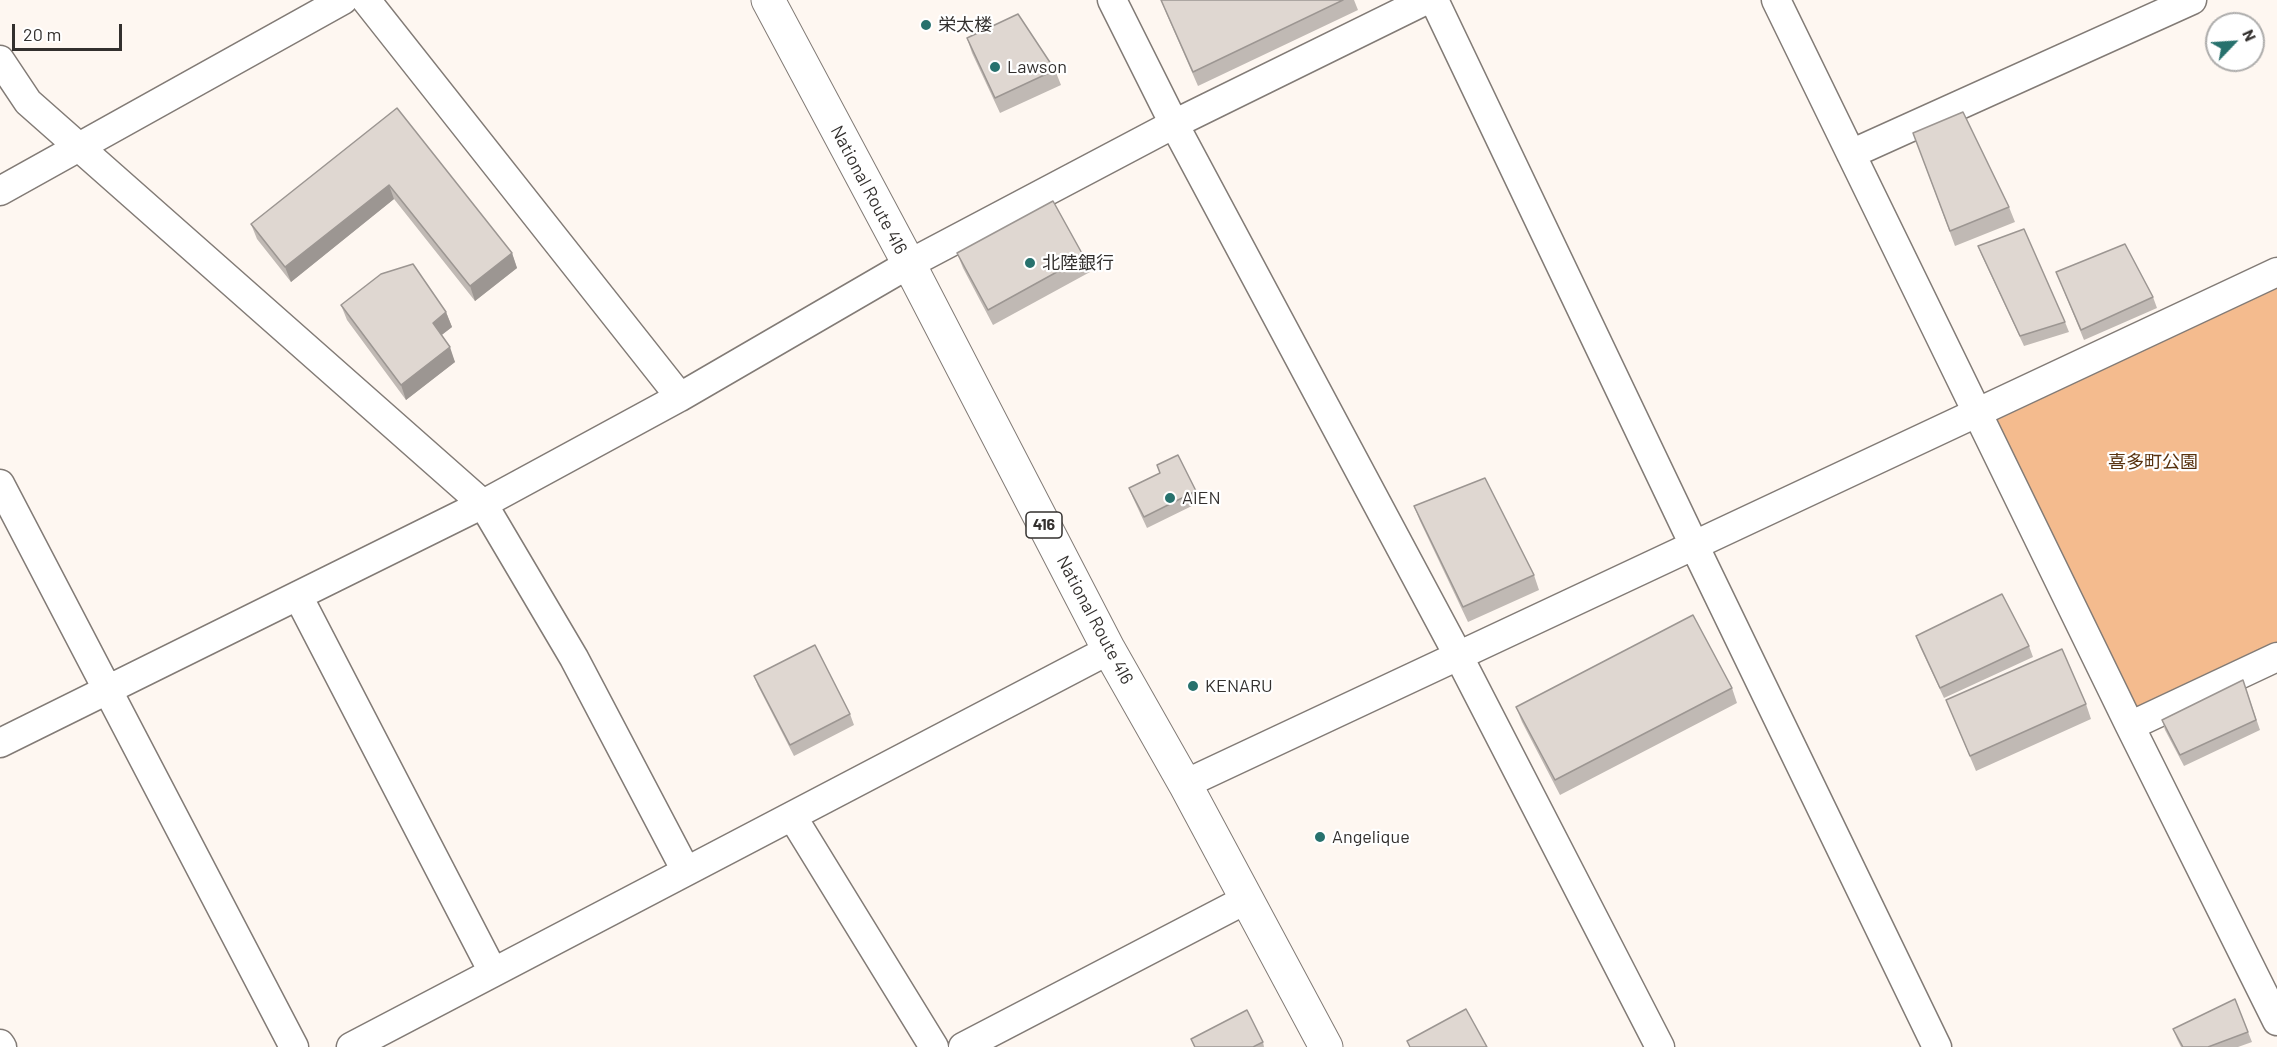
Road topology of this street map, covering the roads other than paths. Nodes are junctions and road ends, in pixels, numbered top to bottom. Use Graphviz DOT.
graph roads {
  1 [pos="343,0"];
  2 [pos="366,0"];
  3 [pos="768,0"];
  4 [pos="1112,0"];
  5 [pos="1426,0"];
  6 [pos="1434,0"];
  7 [pos="1776,0"];
  8 [pos="2192,0"];
  9 [pos="0,60"];
  10 [pos="1174,124"];
  11 [pos="79,147"];
  12 [pos="1851,154"];
  13 [pos="0,192"];
  14 [pos="909,264"];
  15 [pos="2277,272"];
  16 [pos="680,397"];
  17 [pos="1977,412"];
  18 [pos="0,483"];
  19 [pos="483,504"];
  20 [pos="1694,545"];
  21 [pos="298,596"];
  22 [pos="1109,650"];
  23 [pos="1458,655"];
  24 [pos="2277,657"];
  25 [pos="108,691"];
  26 [pos="2130,726"];
  27 [pos="0,743"];
  28 [pos="1185,783"];
  29 [pos="792,816"];
  30 [pos="686,871"];
  31 [pos="1247,899"];
  32 [pos="493,972"];
  33 [pos="2277,1021"];
  34 [pos="294,1047"];
  35 [pos="351,1047"];
  36 [pos="934,1047"];
  37 [pos="963,1047"];
  38 [pos="1326,1047"];
  39 [pos="1660,1047"];
  40 [pos="1937,1047"];
  1 -- 11 [label="street"];
  2 -- 16 [label="street"];
  3 -- 14 [label="highway, National Route 416 / 416"];
  4 -- 10 [label="street"];
  5 -- 10 [label="street"];
  6 -- 20 [label="street"];
  7 -- 12 [label="street"];
  8 -- 12 [label="street"];
  9 -- 11 [label="street"];
  10 -- 14 [label="street"];
  10 -- 23 [label="street"];
  11 -- 13 [label="street"];
  11 -- 19 [label="street"];
  12 -- 17 [label="street"];
  14 -- 16 [label="street"];
  14 -- 22 [label="highway, National Route 416 / 416"];
  15 -- 17 [label="street"];
  16 -- 19 [label="street"];
  17 -- 20 [label="street"];
  17 -- 26 [label="street"];
  18 -- 25 [label="street"];
  19 -- 21 [label="street"];
  19 -- 30 [label="street"];
  20 -- 23 [label="street"];
  20 -- 40 [label="street"];
  21 -- 25 [label="street"];
  21 -- 32 [label="street"];
  22 -- 28 [label="highway, National Route 416 / 416"];
  22 -- 29 [label="street"];
  23 -- 28 [label="street"];
  23 -- 39 [label="street"];
  24 -- 26 [label="street"];
  25 -- 27 [label="street"];
  25 -- 34 [label="street"];
  26 -- 33 [label="street"];
  28 -- 31 [label="highway, National Route 416 / 416"];
  29 -- 30 [label="street"];
  29 -- 36 [label="street"];
  30 -- 32 [label="street"];
  31 -- 37 [label="street"];
  31 -- 38 [label="highway, National Route 416 / 416"];
  32 -- 35 [label="street"];
}
